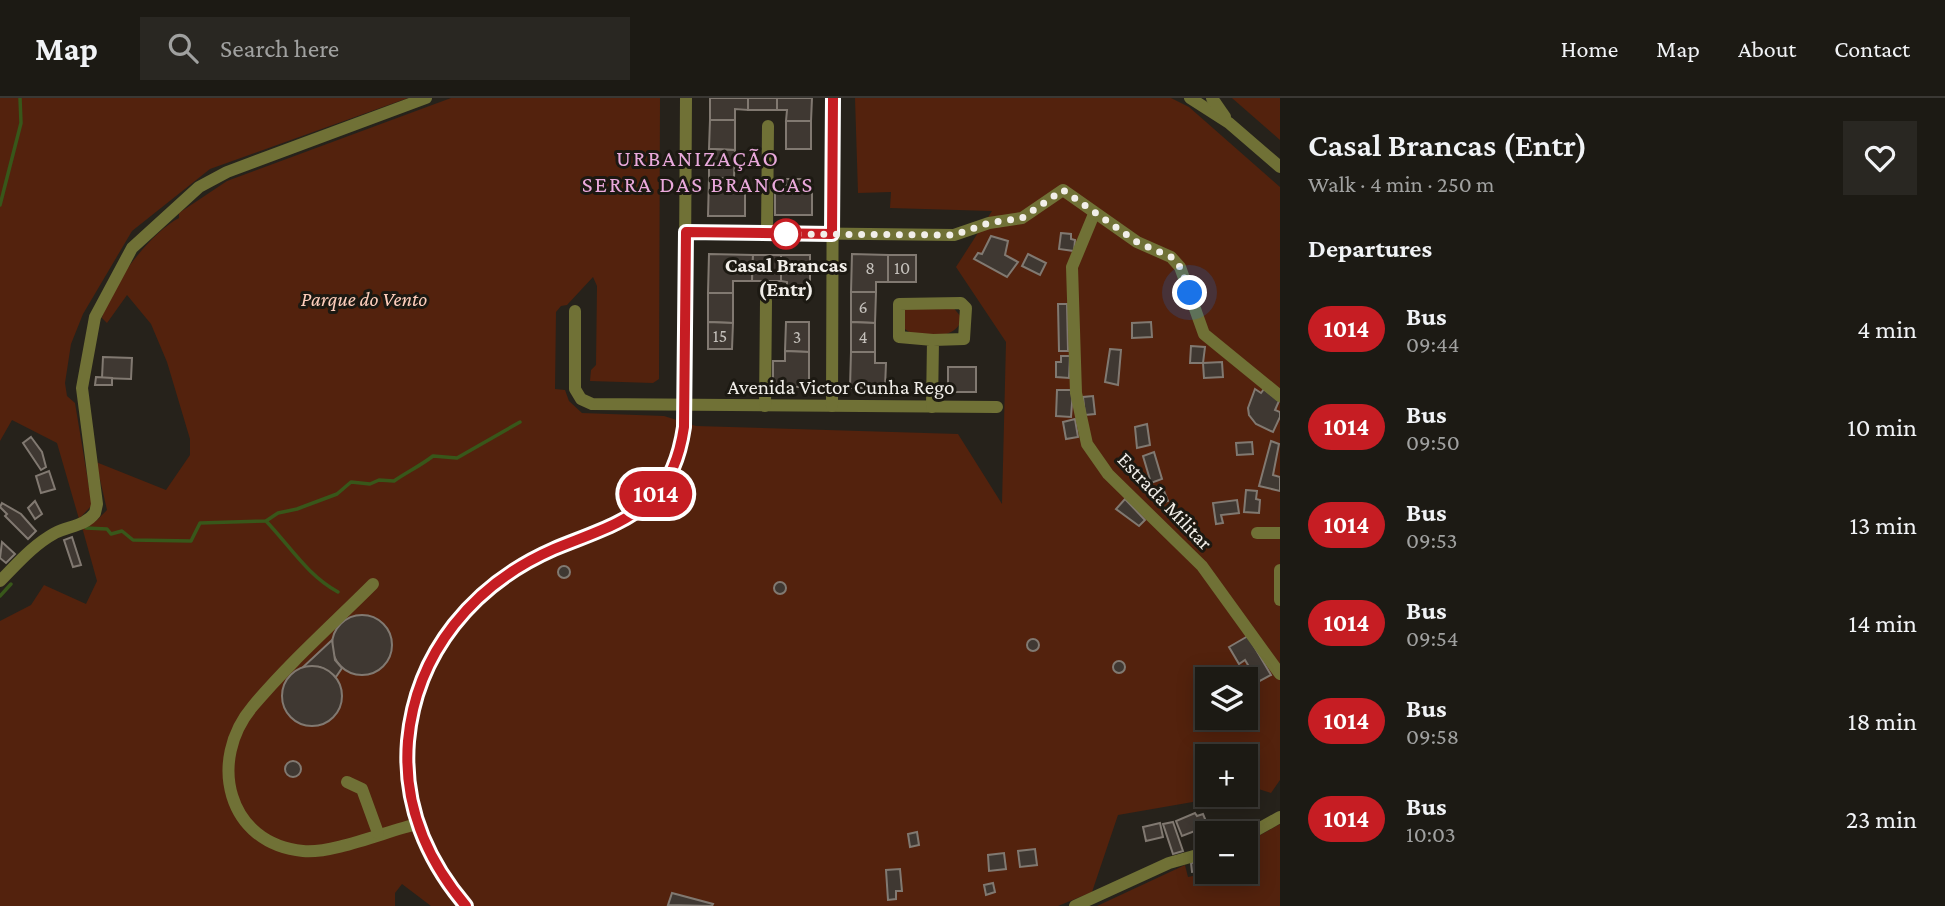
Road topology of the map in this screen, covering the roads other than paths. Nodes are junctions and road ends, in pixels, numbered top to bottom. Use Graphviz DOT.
graph roads {
  1 [pos="426,98"];
  2 [pos="686,98"];
  3 [pos="833,98"];
  4 [pos="1190,98"];
  5 [pos="1212,98"];
  6 [pos="1229,123"];
  7 [pos="768,126"];
  8 [pos="1280,167"];
  9 [pos="1094,214"];
  10 [pos="686,232"];
  11 [pos="767,233"];
  12 [pos="832,234"];
  13 [pos="766,301"];
  14 [pos="575,311"];
  15 [pos="933,340"];
  16 [pos="1280,396"];
  17 [pos="684,405"];
  18 [pos="765,406"];
  19 [pos="832,406"];
  20 [pos="932,407"];
  21 [pos="997,407"];
  22 [pos="1257,533"];
  23 [pos="1280,533"];
  24 [pos="1280,570"];
  25 [pos="0,581"];
  26 [pos="373,584"];
  27 [pos="1280,600"];
  28 [pos="1280,674"];
  29 [pos="346,782"];
  30 [pos="1280,817"];
  31 [pos="417,824"];
  32 [pos="1258,829"];
  33 [pos="378,833"];
  34 [pos="1195,856"];
  35 [pos="466,906"];
  36 [pos="1075,906"];
  1 -- 25 [label="street"];
  2 -- 10 [label="street"];
  3 -- 12 [label="street"];
  4 -- 6 [label="street"];
  5 -- 6 [label="street"];
  6 -- 8 [label="street"];
  7 -- 11 [label="street"];
  9 -- 12 [label="street"];
  9 -- 16 [label="street"];
  9 -- 28 [label="street, Estrada Militar"];
  10 -- 11 [label="street"];
  10 -- 17 [label="street"];
  11 -- 12 [label="street"];
  12 -- 19 [label="street"];
  13 -- 18 [label="street"];
  14 -- 17 [label="street, Avenida Victor Cunha Rego"];
  15 -- 15 [label="street"];
  15 -- 20 [label="street"];
  17 -- 18 [label="street, Avenida Victor Cunha Rego"];
  17 -- 31 [label="street"];
  18 -- 19 [label="street, Avenida Victor Cunha Rego"];
  19 -- 20 [label="street, Avenida Victor Cunha Rego"];
  20 -- 21 [label="street, Avenida Victor Cunha Rego"];
  22 -- 23 [label="street"];
  24 -- 27 [label="street"];
  26 -- 33 [label="street"];
  29 -- 33 [label="street"];
  30 -- 32 [label="street"];
  31 -- 33 [label="street"];
  31 -- 35 [label="street"];
  34 -- 36 [label="street"];
}
